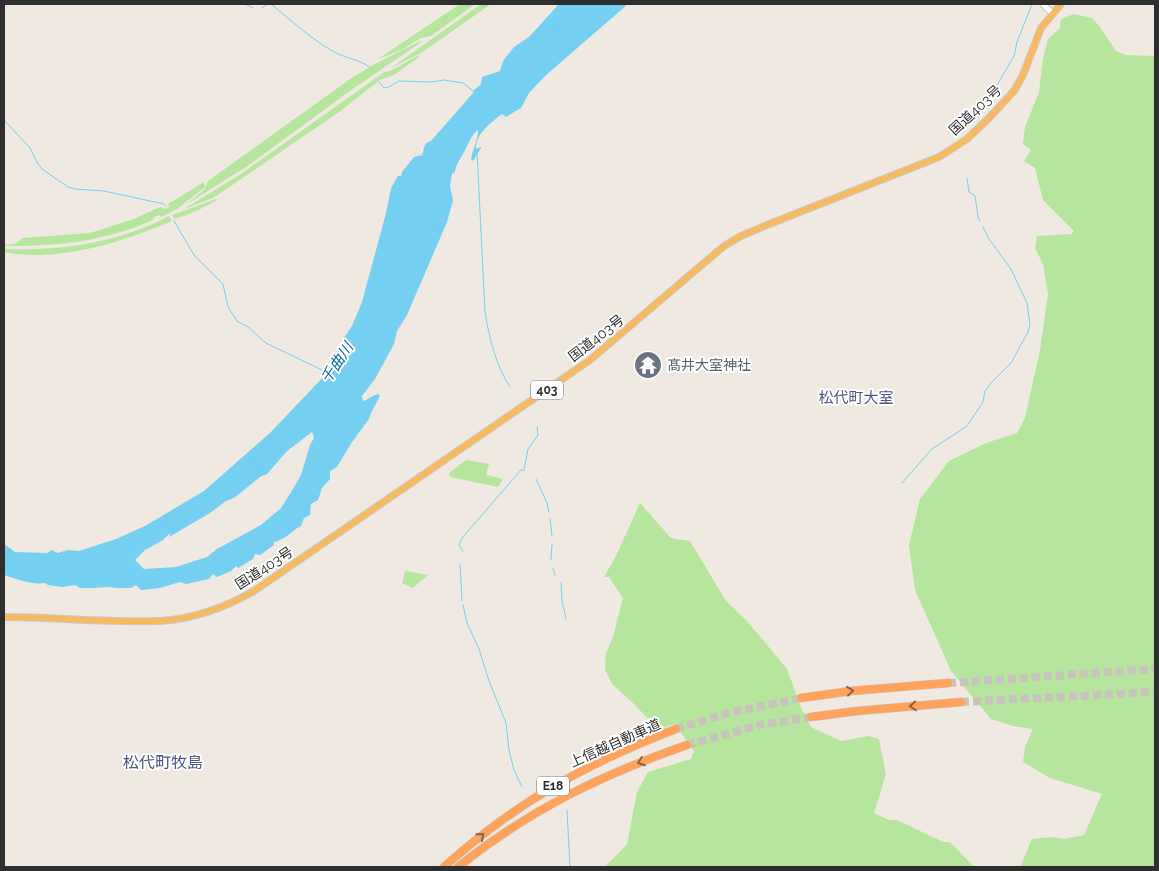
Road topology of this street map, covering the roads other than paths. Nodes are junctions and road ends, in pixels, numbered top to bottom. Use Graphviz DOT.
graph roads {
  1 [pos="1061,4"];
  2 [pos="1047,8"];
  3 [pos="4,617"];
  4 [pos="948,683"];
  5 [pos="802,698"];
  6 [pos="961,702"];
  7 [pos="811,717"];
  8 [pos="676,730"];
  9 [pos="687,745"];
  10 [pos="444,867"];
  11 [pos="458,867"];
  1 -- 2 [label="highway, 国道403号 / 403"];
  2 -- 3 [label="highway, 国道403号 / 403"];
  5 -- 4 [label="highway, one-way"];
  6 -- 7 [label="highway, one-way"];
  10 -- 8 [label="highway, 上信越自動車道 / E18, one-way"];
  9 -- 11 [label="highway, 上信越自動車道 / E18, one-way"];
}
